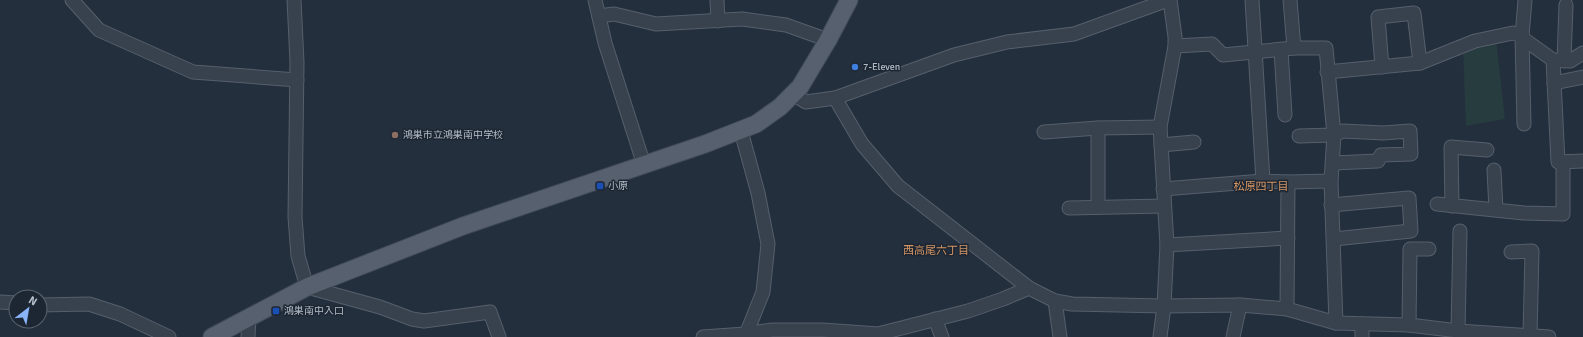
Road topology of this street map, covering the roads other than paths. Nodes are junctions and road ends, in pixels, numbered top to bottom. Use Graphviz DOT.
graph roads {
  1 [pos="72,0"];
  2 [pos="294,0"];
  3 [pos="595,0"];
  4 [pos="717,0"];
  5 [pos="849,0"];
  6 [pos="1169,0"];
  7 [pos="1252,0"];
  8 [pos="1290,0"];
  9 [pos="1525,0"];
  10 [pos="1566,5"];
  11 [pos="599,16"];
  12 [pos="718,21"];
  13 [pos="1522,36"];
  14 [pos="828,40"];
  15 [pos="1175,46"];
  16 [pos="1288,49"];
  17 [pos="1255,53"];
  18 [pos="1583,54"];
  19 [pos="1559,61"];
  20 [pos="1420,62"];
  21 [pos="1382,67"];
  22 [pos="1327,72"];
  23 [pos="1583,77"];
  24 [pos="297,80"];
  25 [pos="1554,83"];
  26 [pos="792,94"];
  27 [pos="835,98"];
  28 [pos="1285,115"];
  29 [pos="1524,124"];
  30 [pos="1160,127"];
  31 [pos="1098,128"];
  32 [pos="741,131"];
  33 [pos="1044,132"];
  34 [pos="1334,135"];
  35 [pos="1299,136"];
  36 [pos="1194,142"];
  37 [pos="1161,145"];
  38 [pos="1487,150"];
  39 [pos="1583,161"];
  40 [pos="1563,162"];
  41 [pos="1333,163"];
  42 [pos="644,165"];
  43 [pos="1494,170"];
  44 [pos="1263,181"];
  45 [pos="1331,181"];
  46 [pos="1288,182"];
  47 [pos="1163,189"];
  48 [pos="1437,204"];
  49 [pos="1332,205"];
  50 [pos="1164,206"];
  51 [pos="1452,206"];
  52 [pos="1098,207"];
  53 [pos="1069,208"];
  54 [pos="1496,210"];
  55 [pos="1460,231"];
  56 [pos="1288,238"];
  57 [pos="1334,239"];
  58 [pos="1167,245"];
  59 [pos="1429,249"];
  60 [pos="1511,252"];
  61 [pos="307,287"];
  62 [pos="1029,288"];
  63 [pos="1055,302"];
  64 [pos="48,304"];
  65 [pos="1240,305"];
  66 [pos="1164,306"];
  67 [pos="1288,309"];
  68 [pos="248,318"];
  69 [pos="935,319"];
  70 [pos="1336,323"];
  71 [pos="1415,329"];
  72 [pos="1362,331"];
  73 [pos="1466,333"];
  74 [pos="1507,335"];
  75 [pos="745,336"];
  76 [pos="1530,336"];
  77 [pos="169,337"];
  78 [pos="212,337"];
  79 [pos="248,337"];
  80 [pos="499,337"];
  81 [pos="703,337"];
  82 [pos="942,337"];
  83 [pos="1060,337"];
  84 [pos="1160,337"];
  85 [pos="1233,337"];
  86 [pos="1549,337"];
  1 -- 24 [label="street"];
  2 -- 24 [label="street"];
  3 -- 11 [label="street"];
  4 -- 12 [label="street"];
  5 -- 14 [label="main road"];
  6 -- 15 [label="street"];
  6 -- 27 [label="street"];
  7 -- 17 [label="street"];
  8 -- 16 [label="street"];
  9 -- 13 [label="street"];
  10 -- 19 [label="street"];
  11 -- 12 [label="street"];
  11 -- 42 [label="street"];
  12 -- 14 [label="street"];
  13 -- 19 [label="street"];
  13 -- 20 [label="street"];
  13 -- 29 [label="street"];
  14 -- 26 [label="main road"];
  15 -- 17 [label="street"];
  15 -- 30 [label="street"];
  16 -- 17 [label="street"];
  16 -- 22 [label="street"];
  16 -- 28 [label="street"];
  17 -- 44 [label="street"];
  18 -- 19 [label="street"];
  19 -- 25 [label="street"];
  20 -- 21 [label="street"];
  20 -- 21 [label="street"];
  21 -- 22 [label="street"];
  22 -- 34 [label="street"];
  23 -- 25 [label="street"];
  24 -- 61 [label="street"];
  25 -- 40 [label="street"];
  26 -- 27 [label="street"];
  26 -- 32 [label="main road"];
  27 -- 62 [label="street"];
  30 -- 31 [label="street"];
  30 -- 37 [label="street"];
  31 -- 33 [label="street"];
  31 -- 52 [label="street"];
  32 -- 42 [label="main road"];
  32 -- 75 [label="street"];
  34 -- 35 [label="street"];
  34 -- 41 [label="street"];
  34 -- 41 [label="street"];
  36 -- 37 [label="street"];
  37 -- 47 [label="street"];
  38 -- 51 [label="street"];
  39 -- 40 [label="street"];
  40 -- 54 [label="street"];
  41 -- 45 [label="street"];
  42 -- 61 [label="main road"];
  43 -- 54 [label="street"];
  44 -- 46 [label="street"];
  44 -- 47 [label="street"];
  45 -- 46 [label="street"];
  45 -- 49 [label="street"];
  46 -- 56 [label="street"];
  47 -- 50 [label="street"];
  48 -- 51 [label="street"];
  49 -- 57 [label="street"];
  49 -- 57 [label="street"];
  50 -- 52 [label="street"];
  50 -- 58 [label="street"];
  51 -- 54 [label="street"];
  52 -- 53 [label="street"];
  55 -- 73 [label="street"];
  56 -- 58 [label="street"];
  56 -- 67 [label="street"];
  57 -- 70 [label="street"];
  58 -- 66 [label="street"];
  59 -- 71 [label="street"];
  60 -- 76 [label="street"];
  61 -- 68 [label="main road"];
  61 -- 80 [label="street"];
  62 -- 63 [label="street"];
  62 -- 69 [label="street"];
  63 -- 66 [label="street"];
  63 -- 83 [label="street"];
  64 -- 77 [label="street"];
  65 -- 66 [label="street"];
  65 -- 67 [label="street"];
  65 -- 85 [label="street"];
  66 -- 84 [label="street"];
  67 -- 70 [label="street"];
  68 -- 78 [label="main road"];
  68 -- 79 [label="street"];
  69 -- 75 [label="street"];
  69 -- 82 [label="street"];
  70 -- 72 [label="street"];
  71 -- 72 [label="street"];
  71 -- 73 [label="street"];
  73 -- 74 [label="street"];
  74 -- 76 [label="street"];
  75 -- 81 [label="street"];
  76 -- 86 [label="street"];
}
